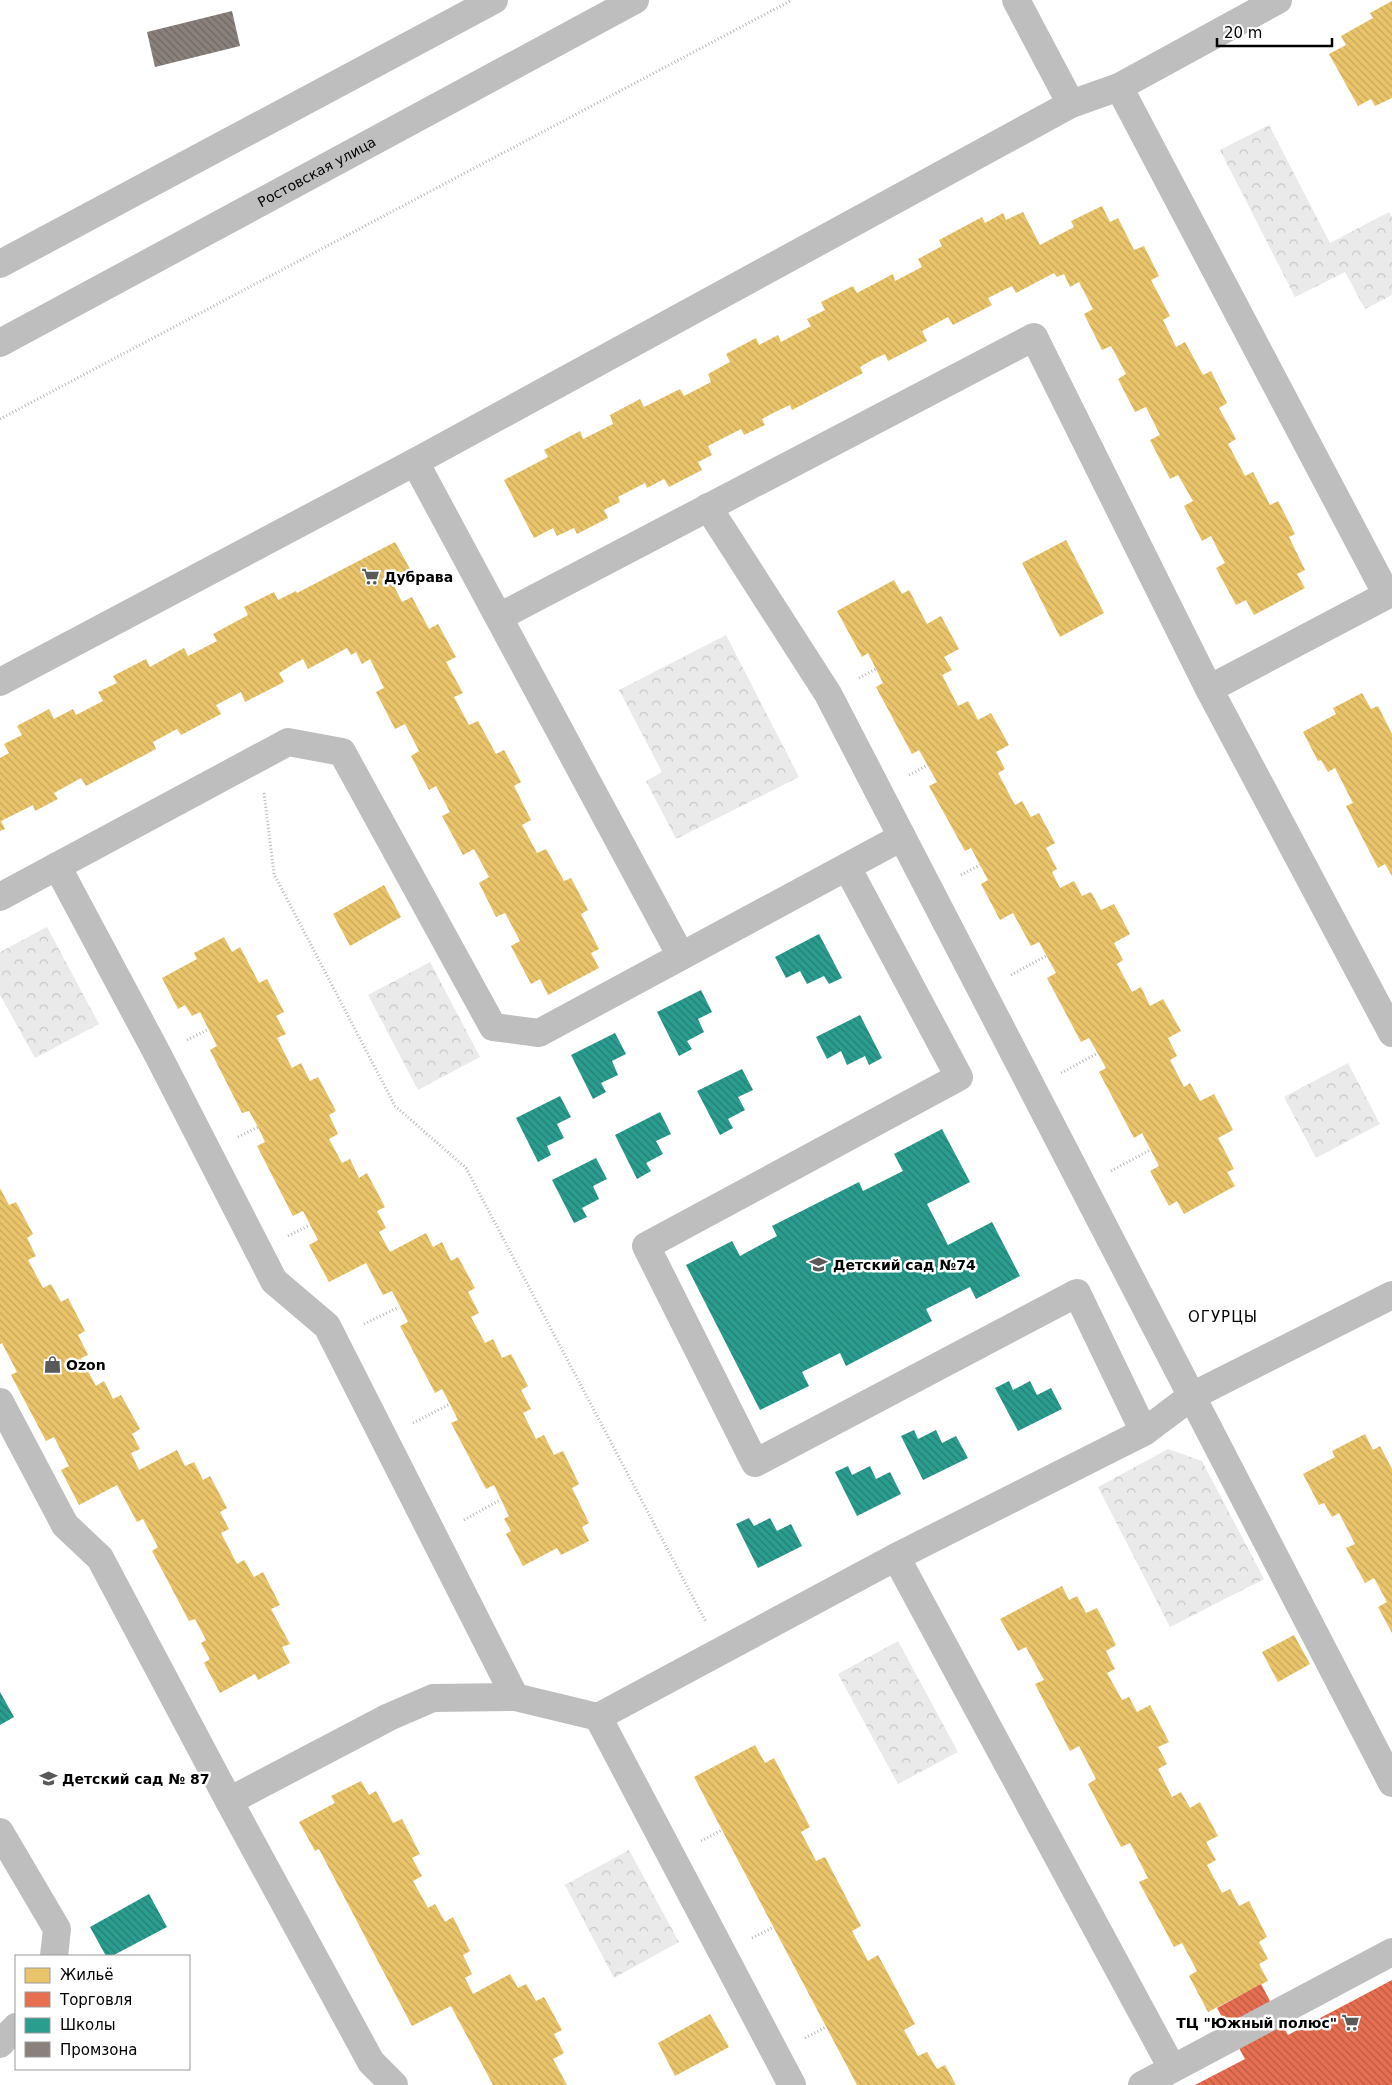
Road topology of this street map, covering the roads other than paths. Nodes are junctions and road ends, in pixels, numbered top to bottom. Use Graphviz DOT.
graph roads {
  1 [pos="494,0"];
  2 [pos="634,0"];
  3 [pos="1016,0"];
  4 [pos="1278,0"];
  5 [pos="1119,87"];
  6 [pos="1071,104"];
  7 [pos="0,264"];
  8 [pos="0,343"];
  9 [pos="415,462"];
  10 [pos="708,507"];
  11 [pos="1390,594"];
  12 [pos="499,617"];
  13 [pos="0,682"];
  14 [pos="1210,689"];
  15 [pos="902,837"];
  16 [pos="57,866"];
  17 [pos="847,867"];
  18 [pos="0,897"];
  19 [pos="681,956"];
  20 [pos="1392,1033"];
  21 [pos="1392,1295"];
  22 [pos="1192,1396"];
  23 [pos="0,1402"];
  24 [pos="1144,1432"];
  25 [pos="896,1557"];
  26 [pos="515,1698"];
  27 [pos="598,1717"];
  28 [pos="1392,1783"];
  29 [pos="229,1800"];
  30 [pos="0,1832"];
  31 [pos="1392,1952"];
  32 [pos="54,1955"];
  33 [pos="15,2027"];
  34 [pos="0,2044"];
  35 [pos="1172,2068"];
  36 [pos="394,2085"];
  37 [pos="792,2085"];
  38 [pos="1142,2085"];
  1 -- 7 [label="street"];
  2 -- 8 [label="street, Ростовская улица"];
  3 -- 6 [label="street"];
  4 -- 5 [label="street"];
  5 -- 6 [label="street"];
  5 -- 11 [label="street"];
  6 -- 9 [label="street"];
  9 -- 12 [label="street"];
  9 -- 13 [label="street"];
  10 -- 12 [label="street"];
  10 -- 14 [label="street"];
  10 -- 15 [label="street"];
  11 -- 14 [label="street"];
  12 -- 19 [label="street"];
  14 -- 20 [label="street"];
  15 -- 17 [label="street"];
  15 -- 22 [label="street"];
  16 -- 18 [label="street"];
  16 -- 19 [label="street"];
  16 -- 26 [label="street"];
  17 -- 19 [label="street"];
  17 -- 24 [label="street"];
  21 -- 22 [label="street"];
  22 -- 24 [label="street"];
  22 -- 28 [label="street"];
  23 -- 29 [label="street"];
  24 -- 25 [label="street"];
  25 -- 27 [label="street"];
  25 -- 35 [label="street"];
  26 -- 27 [label="street"];
  26 -- 29 [label="street"];
  27 -- 37 [label="street"];
  29 -- 36 [label="street"];
  30 -- 32 [label="street"];
  31 -- 35 [label="street"];
  33 -- 34 [label="street"];
  35 -- 38 [label="street"];
}
